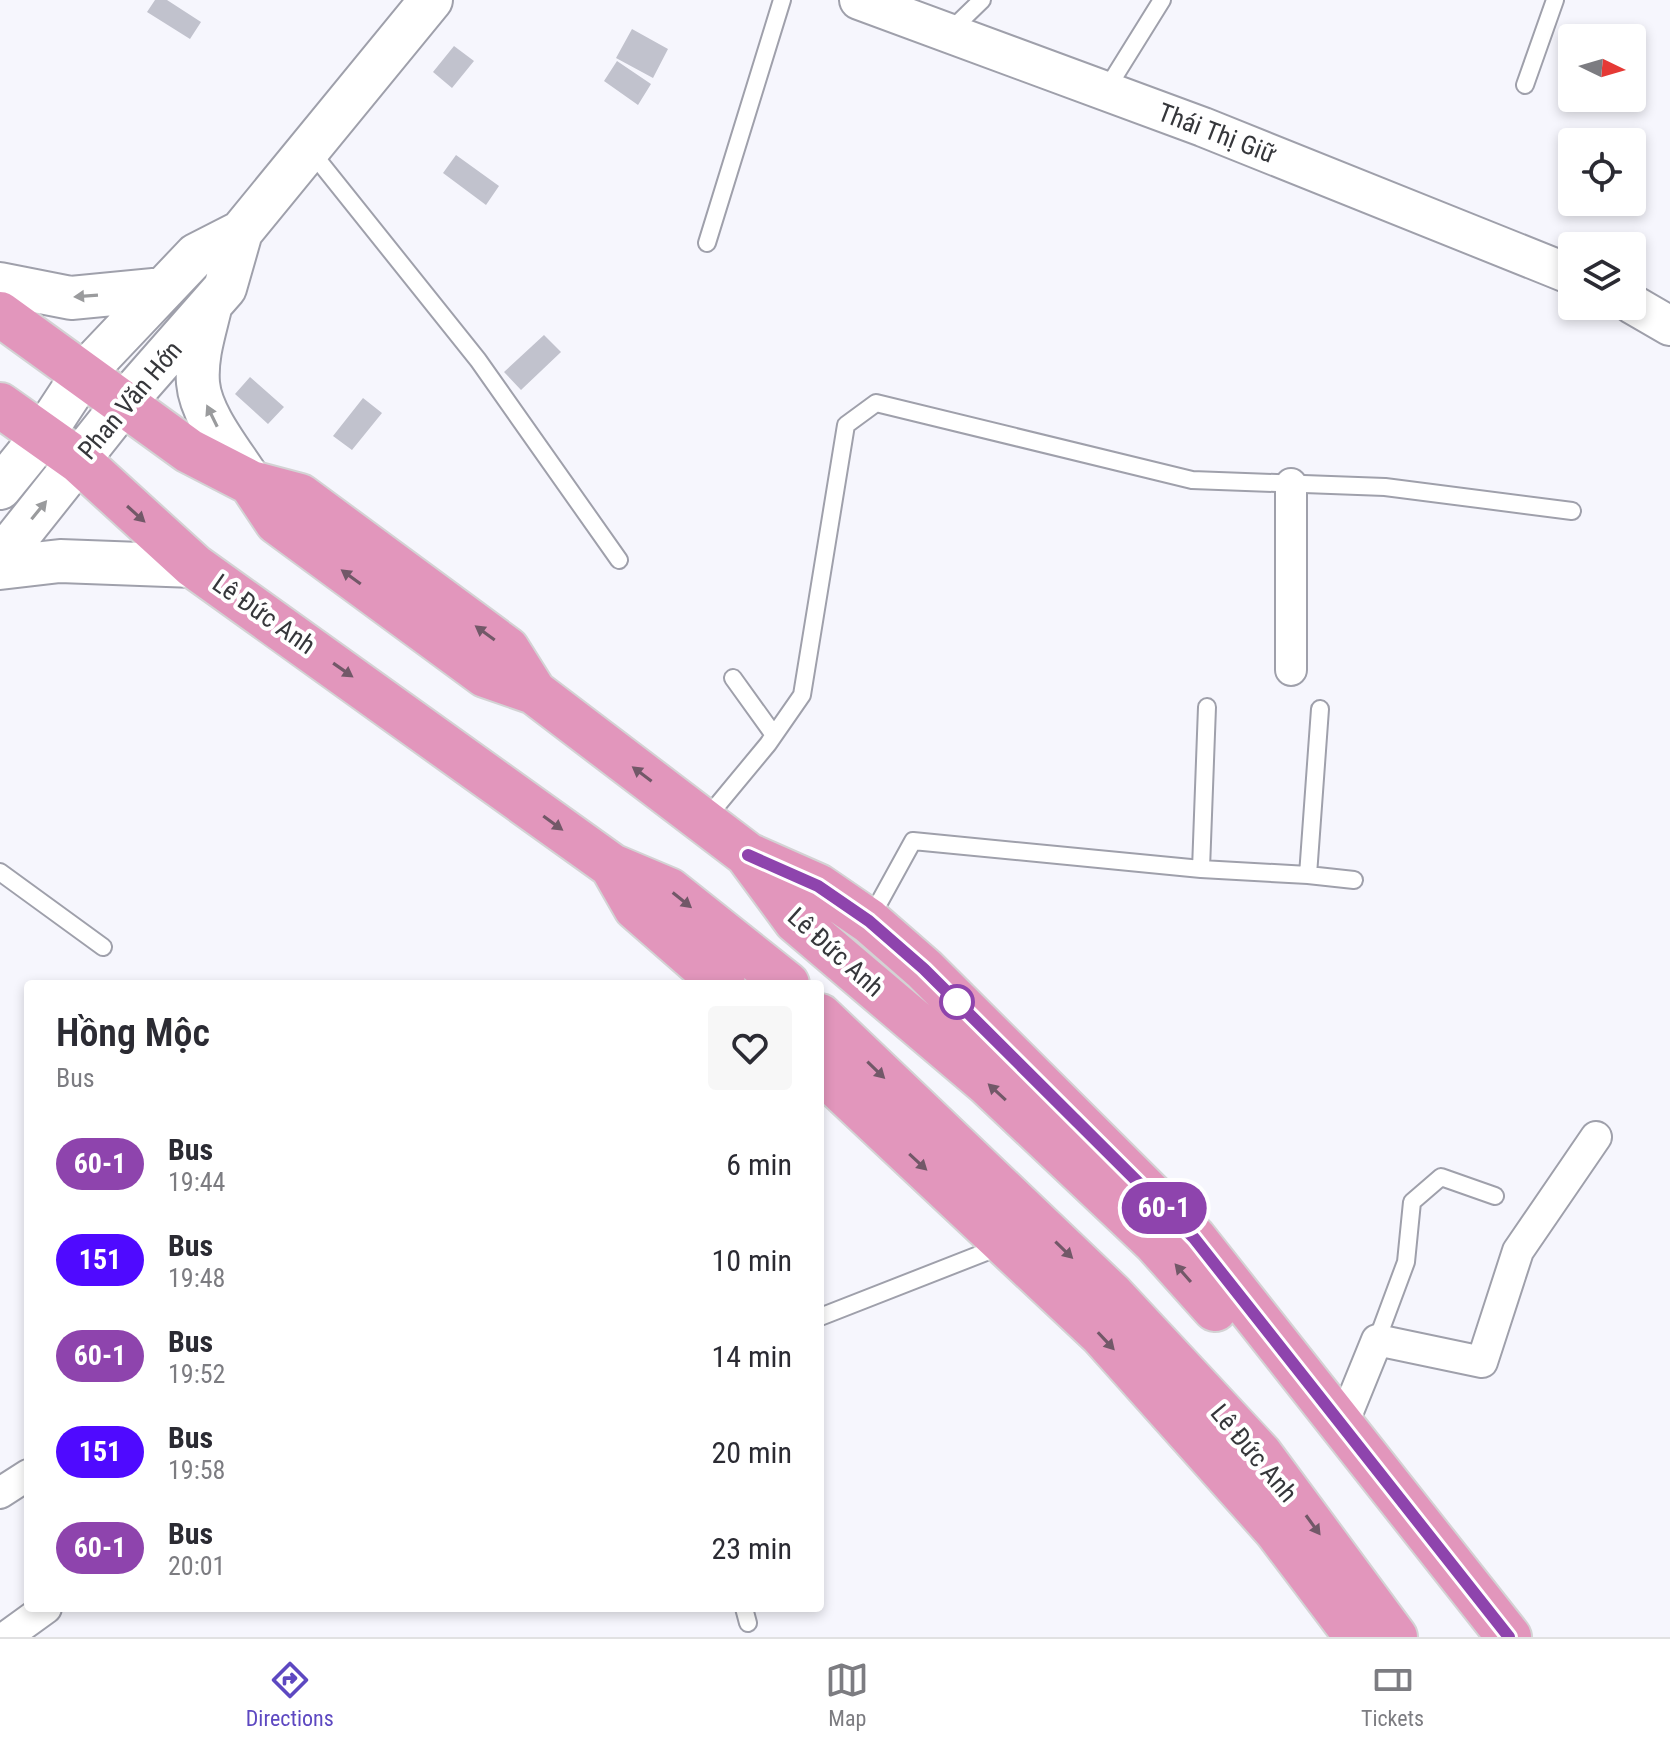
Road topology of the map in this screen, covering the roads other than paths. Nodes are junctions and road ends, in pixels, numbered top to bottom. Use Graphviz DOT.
graph roads {
  1 [pos="431,0"];
  2 [pos="782,0"];
  3 [pos="859,0"];
  4 [pos="982,0"];
  5 [pos="1162,0"];
  6 [pos="1555,0"];
  7 [pos="947,33"];
  8 [pos="1525,85"];
  9 [pos="1105,91"];
  10 [pos="309,149"];
  11 [pos="241,232"];
  12 [pos="707,243"];
  13 [pos="1558,269"];
  14 [pos="0,284"];
  15 [pos="164,289"];
  16 [pos="211,305"];
  17 [pos="1646,312"];
  18 [pos="0,314"];
  19 [pos="1670,326"];
  20 [pos="83,374"];
  21 [pos="124,403"];
  22 [pos="0,405"];
  23 [pos="43,435"];
  24 [pos="79,461"];
  25 [pos="251,483"];
  26 [pos="1291,484"];
  27 [pos="0,488"];
  28 [pos="1572,511"];
  29 [pos="0,559"];
  30 [pos="619,560"];
  31 [pos="194,566"];
  32 [pos="0,568"];
  33 [pos="1291,670"];
  34 [pos="733,678"];
  35 [pos="1207,707"];
  36 [pos="1320,709"];
  37 [pos="774,735"];
  38 [pos="704,821"];
  39 [pos="748,855"];
  40 [pos="612,866"];
  41 [pos="1201,869"];
  42 [pos="0,872"];
  43 [pos="1308,875"];
  44 [pos="1354,880"];
  45 [pos="869,921"];
  46 [pos="103,947"];
  47 [pos="718,980"];
  48 [pos="782,980"];
  49 [pos="824,1020"];
  50 [pos="824,1074"];
  51 [pos="1596,1137"];
  52 [pos="1495,1196"];
  53 [pos="1005,1245"];
  54 [pos="824,1315"];
  55 [pos="1377,1340"];
  56 [pos="1199,1416"];
  57 [pos="1342,1426"];
  58 [pos="24,1478"];
  59 [pos="0,1493"];
  60 [pos="40,1612"];
  61 [pos="6,1637"];
  62 [pos="1357,1637"];
  63 [pos="1395,1637"];
  64 [pos="1480,1637"];
  65 [pos="1509,1637"];
  1 -- 10 [label="main road, Phan Văn Hớn"];
  2 -- 12 [label="lane"];
  3 -- 7 [label="street, Thái Thị Giữ"];
  4 -- 7 [label="lane"];
  5 -- 9 [label="lane"];
  6 -- 8 [label="lane"];
  7 -- 9 [label="street, Thái Thị Giữ"];
  9 -- 13 [label="street, Thái Thị Giữ"];
  10 -- 11 [label="main road, Phan Văn Hớn"];
  10 -- 30 [label="lane"];
  11 -- 15 [label="main road, Phan Văn Hớn"];
  11 -- 16 [label="main road, Phan Văn Hớn"];
  15 -- 14 [label="main road, one-way"];
  15 -- 20 [label="main road, Phan Văn Hớn"];
  16 -- 21 [label="main road, Phan Văn Hớn"];
  25 -- 16 [label="main road, one-way"];
  17 -- 19 [label="street"];
  18 -- 20 [label="highway"];
  20 -- 21 [label="highway"];
  20 -- 23 [label="main road, Phan Văn Hớn"];
  21 -- 24 [label="main road, Phan Văn Hớn"];
  21 -- 25 [label="highway"];
  22 -- 23 [label="highway, Lê Đức Anh"];
  23 -- 24 [label="highway, Lê Đức Anh"];
  23 -- 27 [label="main road, Phan Văn Hớn"];
  29 -- 24 [label="main road, Phan Văn Hớn, one-way"];
  24 -- 31 [label="highway, Lê Đức Anh, one-way"];
  38 -- 25 [label="highway, one-way"];
  26 -- 28 [label="lane"];
  26 -- 33 [label="street"];
  26 -- 37 [label="lane"];
  31 -- 32 [label="main road"];
  31 -- 40 [label="highway, Lê Đức Anh, one-way"];
  34 -- 37 [label="lane"];
  35 -- 41 [label="lane"];
  36 -- 43 [label="lane"];
  37 -- 38 [label="lane"];
  38 -- 39 [label="highway"];
  39 -- 45 [label="highway, Lê Đức Anh"];
  64 -- 39 [label="highway, Lê Đức Anh, one-way"];
  40 -- 47 [label="highway, Lê Đức Anh"];
  40 -- 48 [label="highway, Lê Đức Anh, one-way"];
  41 -- 43 [label="lane"];
  41 -- 45 [label="lane"];
  42 -- 46 [label="lane"];
  43 -- 44 [label="lane"];
  45 -- 57 [label="highway, Lê Đức Anh"];
  49 -- 56 [label="highway, Lê Đức Anh, one-way"];
  50 -- 53 [label="highway, Lê Đức Anh, one-way"];
  51 -- 55 [label="street"];
  52 -- 55 [label="lane"];
  53 -- 54 [label="lane"];
  53 -- 56 [label="highway, Lê Đức Anh, one-way"];
  55 -- 57 [label="street"];
  56 -- 62 [label="highway, Lê Đức Anh"];
  56 -- 63 [label="highway, Lê Đức Anh, one-way"];
  57 -- 65 [label="highway, Lê Đức Anh"];
  58 -- 59 [label="street"];
  60 -- 61 [label="street"];
}
